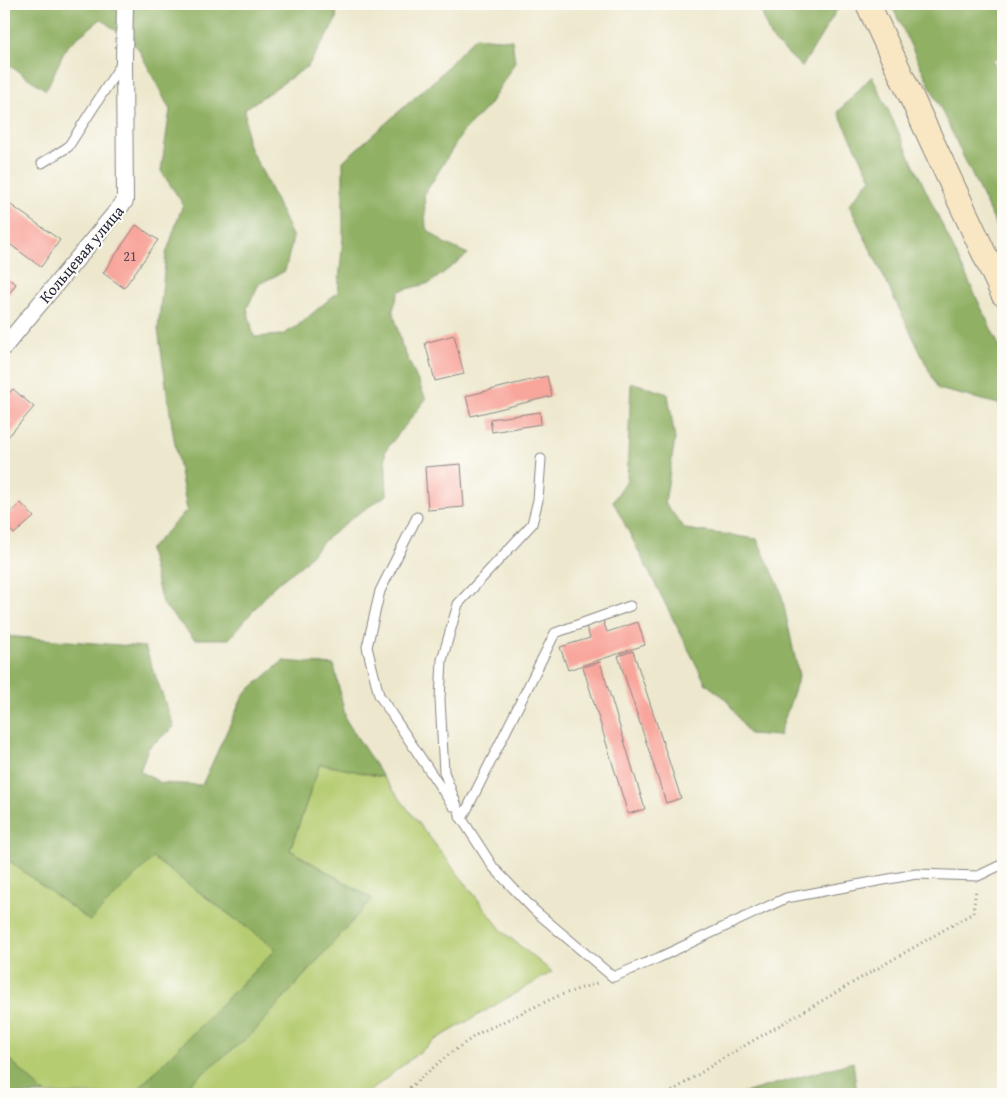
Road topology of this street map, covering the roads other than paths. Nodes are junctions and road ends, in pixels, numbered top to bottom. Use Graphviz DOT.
graph roads {
  1 [pos="125,4"];
  2 [pos="868,4"];
  3 [pos="124,60"];
  4 [pos="42,163"];
  5 [pos="1003,294"];
  6 [pos="4,347"];
  7 [pos="541,459"];
  8 [pos="417,517"];
  9 [pos="630,606"];
  10 [pos="462,819"];
  11 [pos="1003,864"];
  1 -- 3 [label="street, Кольцевая улица"];
  2 -- 5 [label="main road"];
  3 -- 4 [label="lane"];
  3 -- 6 [label="street, Кольцевая улица"];
  7 -- 10 [label="lane"];
  8 -- 10 [label="lane"];
  9 -- 10 [label="lane"];
  10 -- 11 [label="lane"];
}
